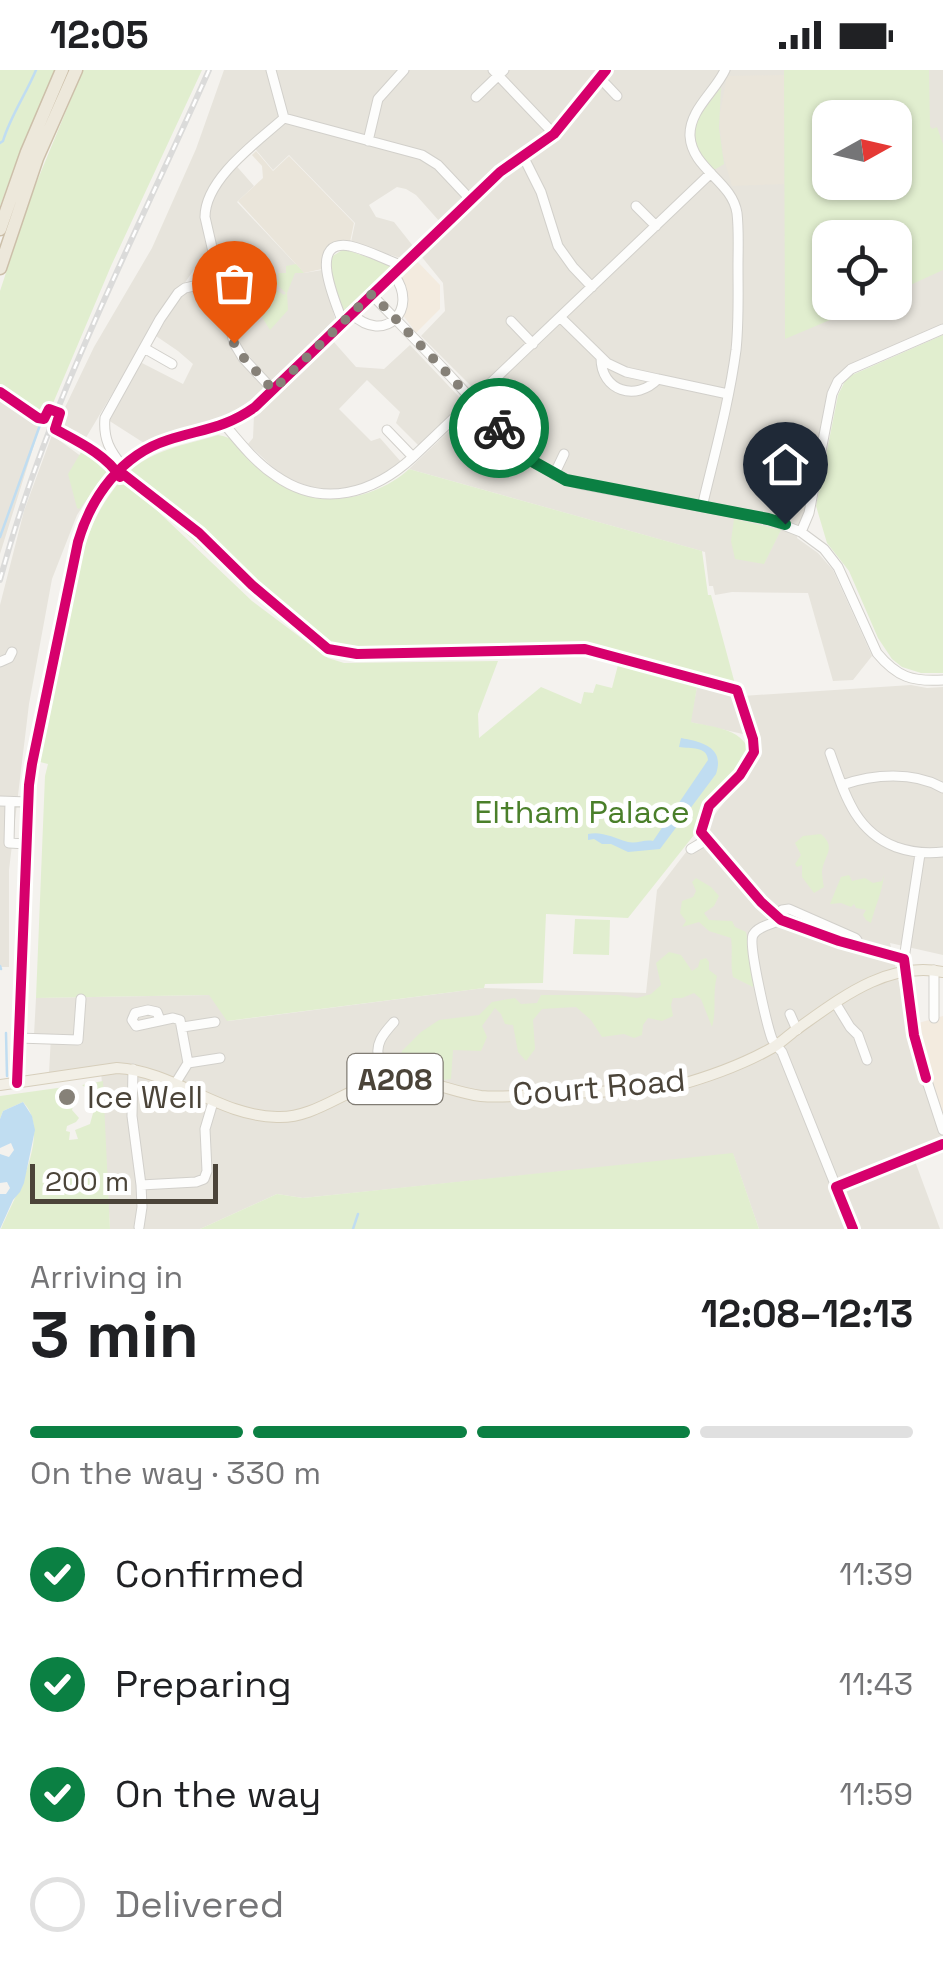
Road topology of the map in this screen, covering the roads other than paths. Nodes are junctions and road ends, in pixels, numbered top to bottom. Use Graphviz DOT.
graph roads {
  1 [pos="62,70"];
  2 [pos="76,70"];
  3 [pos="271,70"];
  4 [pos="404,70"];
  5 [pos="726,70"];
  6 [pos="499,72"];
  7 [pos="602,74"];
  8 [pos="617,96"];
  9 [pos="476,97"];
  10 [pos="284,118"];
  11 [pos="554,134"];
  12 [pos="368,141"];
  13 [pos="523,156"];
  14 [pos="711,174"];
  15 [pos="470,200"];
  16 [pos="636,206"];
  17 [pos="656,226"];
  18 [pos="0,229"];
  19 [pos="403,266"];
  20 [pos="0,268"];
  21 [pos="250,273"];
  22 [pos="394,276"];
  23 [pos="219,280"];
  24 [pos="592,287"];
  25 [pos="372,294"];
  26 [pos="352,314"];
  27 [pos="560,317"];
  28 [pos="395,318"];
  29 [pos="511,321"];
  30 [pos="343,322"];
  31 [pos="943,329"];
  32 [pos="533,344"];
  33 [pos="144,348"];
  34 [pos="601,358"];
  35 [pos="172,364"];
  36 [pos="658,379"];
  37 [pos="273,390"];
  38 [pos="728,394"];
  39 [pos="473,400"];
  40 [pos="225,425"];
  41 [pos="388,430"];
  42 [pos="564,454"];
  43 [pos="414,457"];
  44 [pos="122,467"];
  45 [pos="554,475"];
  46 [pos="702,507"];
  47 [pos="801,532"];
  48 [pos="574,649"];
  49 [pos="12,652"];
  50 [pos="0,662"];
  51 [pos="943,680"];
  52 [pos="830,753"];
  53 [pos="842,786"];
  54 [pos="943,788"];
  55 [pos="5,801"];
  56 [pos="28,802"];
  57 [pos="702,833"];
  58 [pos="26,844"];
  59 [pos="691,849"];
  60 [pos="943,852"];
  61 [pos="920,854"];
  62 [pos="779,918"];
  63 [pos="903,967"];
  64 [pos="938,971"];
  65 [pos="81,999"];
  66 [pos="836,1004"];
  67 [pos="790,1014"];
  68 [pos="934,1018"];
  69 [pos="215,1022"];
  70 [pos="394,1022"];
  71 [pos="133,1023"];
  72 [pos="183,1026"];
  73 [pos="797,1030"];
  74 [pos="18,1038"];
  75 [pos="776,1046"];
  76 [pos="220,1058"];
  77 [pos="867,1060"];
  78 [pos="188,1062"];
  79 [pos="134,1069"];
  80 [pos="926,1078"];
  81 [pos="391,1079"];
  82 [pos="17,1083"];
  83 [pos="175,1084"];
  84 [pos="0,1085"];
  85 [pos="213,1102"];
  86 [pos="943,1130"];
  87 [pos="943,1144"];
  88 [pos="141,1185"];
  89 [pos="836,1188"];
  90 [pos="139,1226"];
  91 [pos="853,1229"];
  1 -- 18 [label="highway"];
  2 -- 20 [label="highway"];
  3 -- 10 [label="street"];
  4 -- 12 [label="street"];
  5 -- 14 [label="street"];
  6 -- 9 [label="street"];
  6 -- 11 [label="street"];
  7 -- 8 [label="street"];
  7 -- 11 [label="street"];
  10 -- 12 [label="street"];
  10 -- 23 [label="street"];
  11 -- 13 [label="street"];
  12 -- 15 [label="street"];
  13 -- 15 [label="street"];
  13 -- 24 [label="street"];
  14 -- 17 [label="street"];
  14 -- 38 [label="street"];
  15 -- 19 [label="street"];
  16 -- 17 [label="street"];
  17 -- 24 [label="street"];
  19 -- 22 [label="street"];
  19 -- 30 [label="street"];
  21 -- 23 [label="street"];
  22 -- 25 [label="street"];
  22 -- 28 [label="street"];
  23 -- 33 [label="street"];
  23 -- 37 [label="street"];
  24 -- 27 [label="street"];
  25 -- 26 [label="street"];
  25 -- 28 [label="street"];
  26 -- 28 [label="street"];
  26 -- 30 [label="street"];
  27 -- 32 [label="street"];
  27 -- 34 [label="street"];
  28 -- 39 [label="street"];
  29 -- 32 [label="street"];
  30 -- 37 [label="street"];
  31 -- 47 [label="street"];
  32 -- 39 [label="street"];
  33 -- 35 [label="street"];
  33 -- 44 [label="street"];
  34 -- 36 [label="street"];
  34 -- 36 [label="street"];
  36 -- 38 [label="street"];
  37 -- 40 [label="street"];
  38 -- 46 [label="street"];
  39 -- 43 [label="street"];
  39 -- 45 [label="street"];
  40 -- 43 [label="street"];
  40 -- 44 [label="street"];
  41 -- 43 [label="street"];
  42 -- 45 [label="street"];
  44 -- 56 [label="street"];
  45 -- 46 [label="street"];
  46 -- 47 [label="street"];
  47 -- 51 [label="street"];
  48 -- 57 [label="street"];
  49 -- 50 [label="street"];
  52 -- 53 [label="street"];
  53 -- 54 [label="street"];
  53 -- 61 [label="street"];
  55 -- 56 [label="street"];
  55 -- 58 [label="street"];
  56 -- 58 [label="street"];
  57 -- 59 [label="street"];
  57 -- 62 [label="street"];
  58 -- 74 [label="street"];
  60 -- 61 [label="street"];
  61 -- 63 [label="street"];
  62 -- 63 [label="street"];
  62 -- 75 [label="street"];
  63 -- 64 [label="main road, A208"];
  63 -- 66 [label="main road, Court Road / A208"];
  64 -- 68 [label="street"];
  65 -- 74 [label="street"];
  66 -- 73 [label="main road, Court Road / A208"];
  66 -- 77 [label="street"];
  67 -- 73 [label="street"];
  69 -- 72 [label="street"];
  70 -- 81 [label="street"];
  71 -- 72 [label="street"];
  72 -- 78 [label="street"];
  73 -- 75 [label="main road, Court Road / A208"];
  74 -- 82 [label="street"];
  75 -- 81 [label="main road, Court Road / A208"];
  75 -- 89 [label="street"];
  76 -- 78 [label="street"];
  78 -- 83 [label="street"];
  79 -- 82 [label="main road, Court Road / A208"];
  79 -- 83 [label="main road, Court Road / A208"];
  79 -- 88 [label="street"];
  80 -- 86 [label="street"];
  81 -- 85 [label="main road, Court Road / A208"];
  82 -- 84 [label="main road, Court Road / A208"];
  83 -- 85 [label="main road, Court Road / A208"];
  85 -- 88 [label="street"];
  87 -- 89 [label="street"];
  88 -- 90 [label="street"];
  89 -- 91 [label="street"];
}
